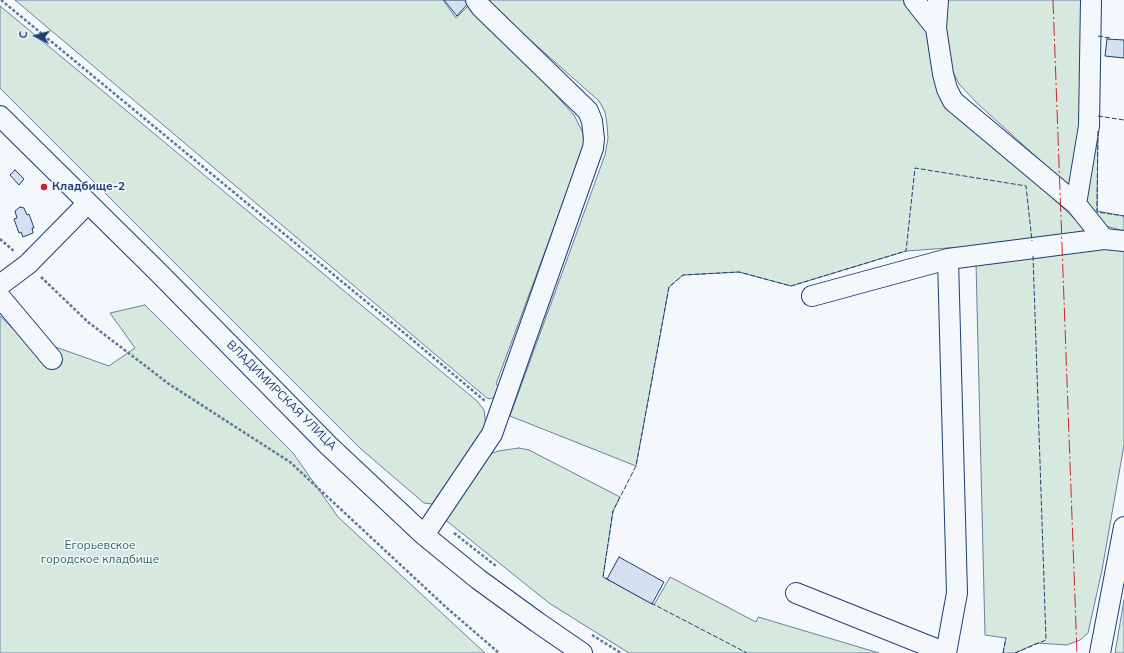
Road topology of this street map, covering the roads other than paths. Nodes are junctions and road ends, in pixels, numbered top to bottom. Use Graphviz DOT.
graph roads {
  1 [pos="476,0"];
  2 [pos="914,0"];
  3 [pos="938,0"];
  4 [pos="1091,0"];
  5 [pos="936,28"];
  6 [pos="0,116"];
  7 [pos="88,203"];
  8 [pos="1076,204"];
  9 [pos="1104,239"];
  10 [pos="1124,241"];
  11 [pos="948,259"];
  12 [pos="0,285"];
  13 [pos="812,296"];
  14 [pos="0,297"];
  15 [pos="52,359"];
  16 [pos="1124,527"];
  17 [pos="424,535"];
  18 [pos="796,593"];
  19 [pos="582,653"];
  20 [pos="946,653"];
  21 [pos="1100,653"];
  1 -- 17 [label="street"];
  2 -- 5 [label="street"];
  3 -- 5 [label="street"];
  4 -- 8 [label="street"];
  5 -- 8 [label="street"];
  6 -- 7 [label="street, ВЛАДИМИРСКАЯ УЛИЦА"];
  7 -- 12 [label="street"];
  7 -- 17 [label="street, ВЛАДИМИРСКАЯ УЛИЦА"];
  8 -- 9 [label="street"];
  9 -- 10 [label="street"];
  9 -- 11 [label="street"];
  11 -- 13 [label="street"];
  11 -- 20 [label="street"];
  14 -- 15 [label="street"];
  16 -- 21 [label="street"];
  17 -- 19 [label="street, ВЛАДИМИРСКАЯ УЛИЦА"];
  18 -- 20 [label="street"];
}
